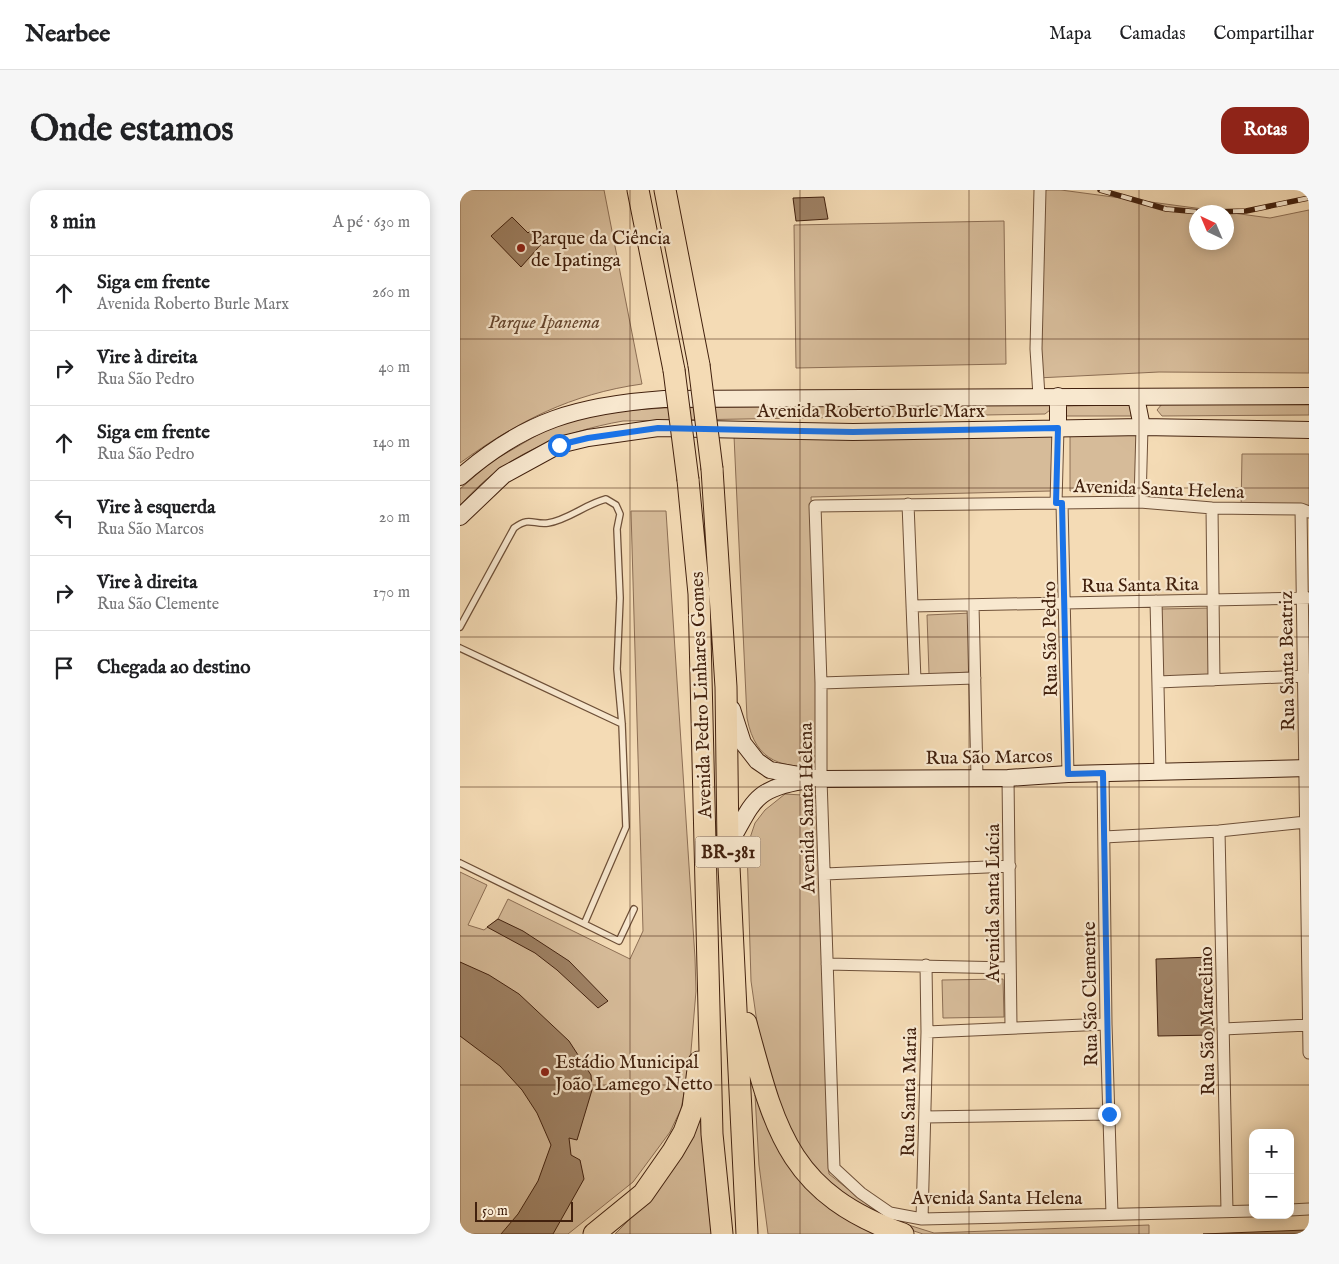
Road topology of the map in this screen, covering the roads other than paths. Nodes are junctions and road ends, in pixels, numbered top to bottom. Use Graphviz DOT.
graph roads {
  1 [pos="638,190"];
  2 [pos="665,190"];
  3 [pos="1040,190"];
  4 [pos="1038,396"];
  5 [pos="1058,396"];
  6 [pos="1309,396"];
  7 [pos="1136,397"];
  8 [pos="1142,427"];
  9 [pos="1058,428"];
  10 [pos="1309,430"];
  11 [pos="460,477"];
  12 [pos="1140,502"];
  13 [pos="1059,503"];
  14 [pos="908,504"];
  15 [pos="1212,508"];
  16 [pos="1305,511"];
  17 [pos="460,517"];
  18 [pos="1306,598"];
  19 [pos="1213,600"];
  20 [pos="1156,601"];
  21 [pos="1066,603"];
  22 [pos="974,605"];
  23 [pos="912,606"];
  24 [pos="460,627"];
  25 [pos="460,648"];
  26 [pos="1304,676"];
  27 [pos="975,678"];
  28 [pos="915,680"];
  29 [pos="1214,680"];
  30 [pos="1158,682"];
  31 [pos="821,684"];
  32 [pos="726,687"];
  33 [pos="622,724"];
  34 [pos="1307,768"];
  35 [pos="1160,772"];
  36 [pos="1103,773"];
  37 [pos="1068,774"];
  38 [pos="977,777"];
  39 [pos="1008,778"];
  40 [pos="820,779"];
  41 [pos="1306,822"];
  42 [pos="1219,830"];
  43 [pos="1104,837"];
  44 [pos="728,846"];
  45 [pos="460,863"];
  46 [pos="1010,866"];
  47 [pos="825,874"];
  48 [pos="634,909"];
  49 [pos="584,922"];
  50 [pos="708,942"];
  51 [pos="827,964"];
  52 [pos="926,966"];
  53 [pos="1010,968"];
  54 [pos="736,986"];
  55 [pos="1106,1024"];
  56 [pos="1309,1025"];
  57 [pos="1011,1027"];
  58 [pos="1223,1029"];
  59 [pos="927,1032"];
  60 [pos="1309,1053"];
  61 [pos="1109,1114"];
  62 [pos="925,1117"];
  63 [pos="1309,1209"];
  64 [pos="1294,1210"];
  65 [pos="1227,1211"];
  66 [pos="1249,1211"];
  67 [pos="1112,1214"];
  68 [pos="922,1219"];
  69 [pos="594,1234"];
  70 [pos="722,1234"];
  71 [pos="747,1234"];
  72 [pos="903,1234"];
  1 -- 50 [label="highway, Avenida Pedro Linhares Gomes / BR-381, bridge"];
  2 -- 32 [label="highway, Avenida Pedro Linhares Gomes / BR-381, bridge"];
  3 -- 4 [label="street"];
  4 -- 5 [label="main road, Avenida Roberto Burle Marx"];
  4 -- 11 [label="main road, Avenida Roberto Burle Marx"];
  5 -- 7 [label="main road, Avenida Roberto Burle Marx"];
  5 -- 9 [label="main road"];
  6 -- 7 [label="main road, Avenida Roberto Burle Marx"];
  7 -- 8 [label="main road"];
  8 -- 9 [label="main road, Avenida Roberto Burle Marx"];
  8 -- 10 [label="main road, Avenida Roberto Burle Marx"];
  8 -- 12 [label="street"];
  9 -- 13 [label="street, Rua São Pedro"];
  9 -- 17 [label="main road, Avenida Roberto Burle Marx"];
  12 -- 13 [label="street, Avenida Santa Helena"];
  12 -- 15 [label="street, Avenida Santa Helena"];
  13 -- 14 [label="street, Avenida Santa Helena"];
  13 -- 21 [label="street, Rua São Pedro"];
  14 -- 23 [label="street"];
  14 -- 31 [label="street, Avenida Santa Helena"];
  15 -- 16 [label="street, Avenida Santa Helena"];
  15 -- 19 [label="street"];
  16 -- 18 [label="street, Rua Santa Beatriz"];
  18 -- 19 [label="street, Rua Santa Rita"];
  18 -- 26 [label="street, Rua Santa Beatriz"];
  19 -- 20 [label="street, Rua Santa Rita"];
  19 -- 29 [label="street"];
  20 -- 21 [label="street, Rua Santa Rita"];
  20 -- 30 [label="street"];
  21 -- 22 [label="street, Rua Santa Rita"];
  21 -- 37 [label="street, Rua São Pedro"];
  22 -- 23 [label="street, Rua Santa Rita"];
  22 -- 27 [label="street"];
  23 -- 28 [label="street"];
  24 -- 33 [label="lane"];
  25 -- 33 [label="lane"];
  26 -- 29 [label="street"];
  26 -- 34 [label="street, Rua Santa Beatriz"];
  27 -- 28 [label="street"];
  27 -- 38 [label="street"];
  28 -- 31 [label="street"];
  29 -- 30 [label="street"];
  30 -- 35 [label="street"];
  31 -- 40 [label="street, Avenida Santa Helena"];
  32 -- 40 [label="main road"];
  32 -- 44 [label="highway, Avenida Pedro Linhares Gomes / BR-381"];
  33 -- 49 [label="lane"];
  34 -- 35 [label="main road, Rua São Marcos"];
  34 -- 41 [label="street, Rua Santa Beatriz"];
  35 -- 36 [label="main road, Rua São Marcos"];
  36 -- 37 [label="main road, Rua São Marcos"];
  36 -- 43 [label="street, Rua São Clemente"];
  37 -- 39 [label="main road, Rua São Marcos"];
  38 -- 39 [label="main road, Rua São Marcos"];
  38 -- 40 [label="main road, Rua São Marcos"];
  39 -- 46 [label="street, Avenida Santa Lúcia"];
  40 -- 44 [label="main road"];
  40 -- 47 [label="street, Avenida Santa Helena"];
  41 -- 42 [label="street"];
  41 -- 56 [label="street, Rua Santa Beatriz"];
  42 -- 43 [label="street"];
  42 -- 58 [label="street, Rua São Marcelino"];
  43 -- 55 [label="street, Rua São Clemente"];
  44 -- 54 [label="highway, Avenida Pedro Linhares Gomes / BR-381"];
  45 -- 49 [label="lane"];
  46 -- 47 [label="street"];
  46 -- 53 [label="street, Avenida Santa Lúcia"];
  47 -- 51 [label="street, Avenida Santa Helena"];
  48 -- 49 [label="lane"];
  50 -- 69 [label="highway"];
  50 -- 70 [label="highway, Avenida Pedro Linhares Gomes / BR-381"];
  51 -- 52 [label="street"];
  51 -- 68 [label="street, Avenida Santa Helena"];
  52 -- 53 [label="street"];
  52 -- 59 [label="street, Rua Santa Maria"];
  53 -- 57 [label="street, Avenida Santa Lúcia"];
  54 -- 71 [label="highway, Avenida Pedro Linhares Gomes / BR-381"];
  54 -- 72 [label="highway"];
  55 -- 57 [label="street"];
  55 -- 61 [label="street, Rua São Clemente"];
  56 -- 58 [label="street"];
  56 -- 60 [label="street, Rua Santa Beatriz"];
  57 -- 59 [label="street"];
  58 -- 65 [label="street, Rua São Marcelino"];
  59 -- 62 [label="street, Rua Santa Maria"];
  61 -- 62 [label="street"];
  61 -- 67 [label="street, Rua São Clemente"];
  62 -- 68 [label="street, Rua Santa Maria"];
  63 -- 64 [label="street"];
  65 -- 66 [label="street, Avenida Santa Helena"];
  65 -- 67 [label="street, Avenida Santa Helena"];
  67 -- 68 [label="street, Avenida Santa Helena"];
}
